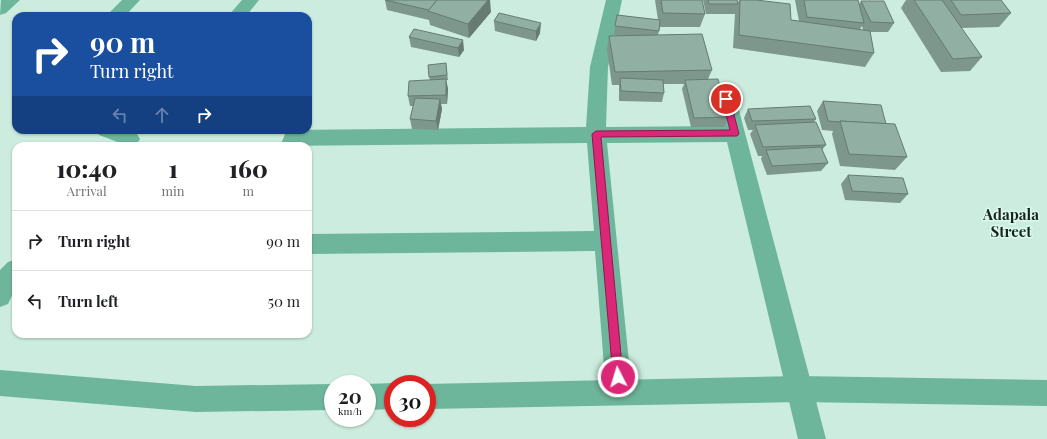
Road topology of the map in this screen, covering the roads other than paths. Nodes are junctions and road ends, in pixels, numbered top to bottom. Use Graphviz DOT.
graph roads {
  1 [pos="12,0"];
  2 [pos="132,0"];
  3 [pos="251,0"];
  4 [pos="614,0"];
  5 [pos="0,9"];
  6 [pos="119,12"];
  7 [pos="240,12"];
  8 [pos="726,99"];
  9 [pos="118,134"];
  10 [pos="596,134"];
  11 [pos="734,134"];
  12 [pos="131,138"];
  13 [pos="291,142"];
  14 [pos="606,241"];
  15 [pos="312,244"];
  16 [pos="0,383"];
  17 [pos="799,389"];
  18 [pos="619,392"];
  19 [pos="1047,393"];
  20 [pos="436,396"];
  21 [pos="324,397"];
  22 [pos="812,439"];
  1 -- 5 [label="street"];
  2 -- 6 [label="street"];
  3 -- 7 [label="street"];
  4 -- 10 [label="street"];
  8 -- 11 [label="street"];
  9 -- 12 [label="street"];
  10 -- 11 [label="street"];
  10 -- 13 [label="street"];
  10 -- 14 [label="street"];
  11 -- 17 [label="street"];
  14 -- 15 [label="street"];
  14 -- 18 [label="street"];
  16 -- 21 [label="street"];
  17 -- 18 [label="street"];
  17 -- 19 [label="street"];
  17 -- 22 [label="street"];
  18 -- 20 [label="street"];
}
